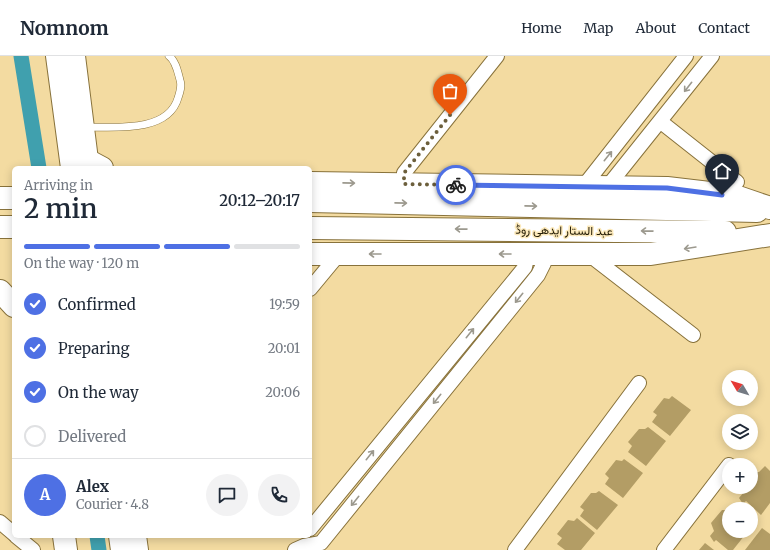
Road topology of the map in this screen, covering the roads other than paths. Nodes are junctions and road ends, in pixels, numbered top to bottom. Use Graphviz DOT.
graph roads {
  1 [pos="56,56"];
  2 [pos="75,56"];
  3 [pos="169,56"];
  4 [pos="497,56"];
  5 [pos="686,56"];
  6 [pos="712,56"];
  7 [pos="661,122"];
  8 [pos="85,127"];
  9 [pos="87,166"];
  10 [pos="737,182"];
  11 [pos="312,183"];
  12 [pos="404,184"];
  13 [pos="608,186"];
  14 [pos="583,187"];
  15 [pos="0,198"];
  16 [pos="12,198"];
  17 [pos="312,201"];
  18 [pos="770,208"];
  19 [pos="770,212"];
  20 [pos="0,227"];
  21 [pos="12,227"];
  22 [pos="312,228"];
  23 [pos="770,234"];
  24 [pos="596,253"];
  25 [pos="312,254"];
  26 [pos="339,254"];
  27 [pos="536,254"];
  28 [pos="312,287"];
  29 [pos="0,291"];
  30 [pos="12,304"];
  31 [pos="693,335"];
  32 [pos="639,383"];
  33 [pos="722,475"];
  34 [pos="0,522"];
  35 [pos="312,527"];
  36 [pos="12,532"];
  37 [pos="19,538"];
  38 [pos="64,538"];
  39 [pos="119,538"];
  40 [pos="136,538"];
  41 [pos="302,542"];
  42 [pos="33,550"];
  43 [pos="66,550"];
  44 [pos="121,550"];
  45 [pos="138,550"];
  46 [pos="515,550"];
  47 [pos="664,550"];
  1 -- 9 [label="main road"];
  2 -- 8 [label="main road"];
  3 -- 8 [label="lane"];
  4 -- 12 [label="street"];
  14 -- 5 [label="street, one-way"];
  6 -- 7 [label="street, one-way"];
  7 -- 10 [label="street"];
  7 -- 13 [label="street"];
  8 -- 9 [label="main road"];
  11 -- 12 [label="main road, one-way"];
  12 -- 14 [label="main road"];
  13 -- 14 [label="main road"];
  13 -- 18 [label="main road"];
  15 -- 16 [label="main road"];
  17 -- 19 [label="main road, عبد الستار ایدھی روڈ, one-way"];
  20 -- 21 [label="main road"];
  23 -- 22 [label="main road, عبد الستار ایدھی روڈ, one-way"];
  23 -- 24 [label="main road, one-way"];
  24 -- 27 [label="main road"];
  24 -- 31 [label="street"];
  25 -- 26 [label="main road"];
  27 -- 26 [label="main road, one-way"];
  26 -- 28 [label="street"];
  35 -- 27 [label="street, one-way"];
  27 -- 41 [label="street, one-way"];
  29 -- 30 [label="main road"];
  32 -- 46 [label="street"];
  33 -- 47 [label="street"];
  34 -- 36 [label="street"];
  37 -- 42 [label="street"];
  38 -- 43 [label="main road"];
  39 -- 44 [label="main road"];
  40 -- 45 [label="main road"];
}
